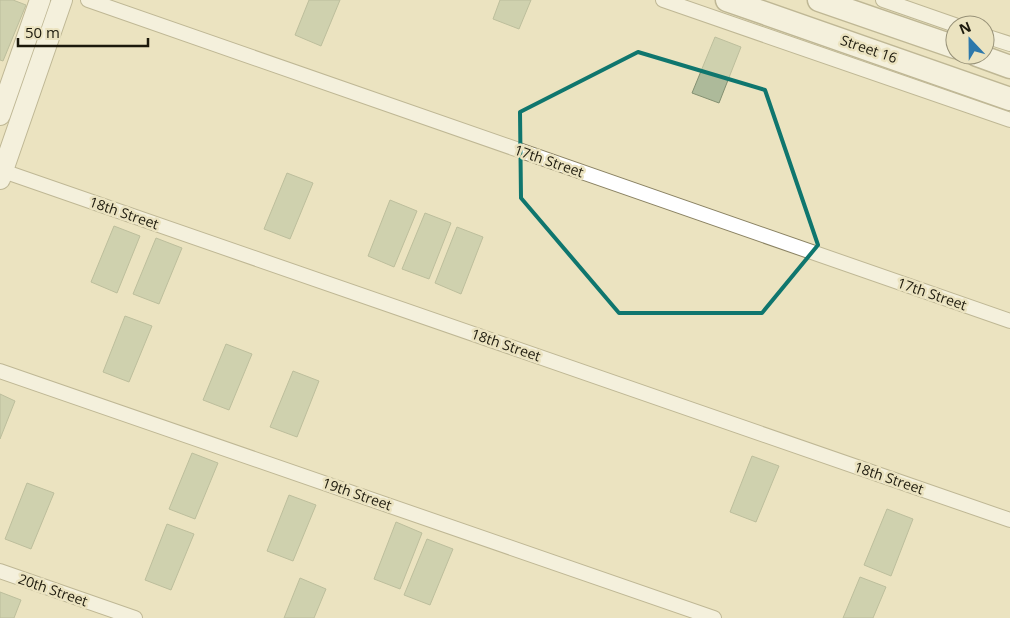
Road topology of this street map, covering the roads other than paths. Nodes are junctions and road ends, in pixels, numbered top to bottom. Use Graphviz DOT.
graph roads {
  1 [pos="40,0"];
  2 [pos="62,0"];
  3 [pos="88,0"];
  4 [pos="663,0"];
  5 [pos="727,0"];
  6 [pos="819,0"];
  7 [pos="883,0"];
  8 [pos="945,22"];
  9 [pos="995,39"];
  10 [pos="945,44"];
  11 [pos="1010,44"];
  12 [pos="995,62"];
  13 [pos="1010,67"];
  14 [pos="1010,98"];
  15 [pos="0,115"];
  16 [pos="1010,120"];
  17 [pos="1,175"];
  18 [pos="1010,321"];
  19 [pos="0,371"];
  20 [pos="1010,520"];
  21 [pos="0,571"];
  22 [pos="135,618"];
  23 [pos="714,618"];
  1 -- 15 [label="street"];
  2 -- 17 [label="street"];
  3 -- 18 [label="street, 17th Street"];
  4 -- 16 [label="street"];
  5 -- 14 [label="main road, Street 16"];
  6 -- 10 [label="main road"];
  7 -- 8 [label="street"];
  9 -- 11 [label="street"];
  12 -- 13 [label="main road"];
  17 -- 20 [label="street, 18th Street"];
  19 -- 23 [label="street, 19th Street"];
  21 -- 22 [label="street, 20th Street"];
}
